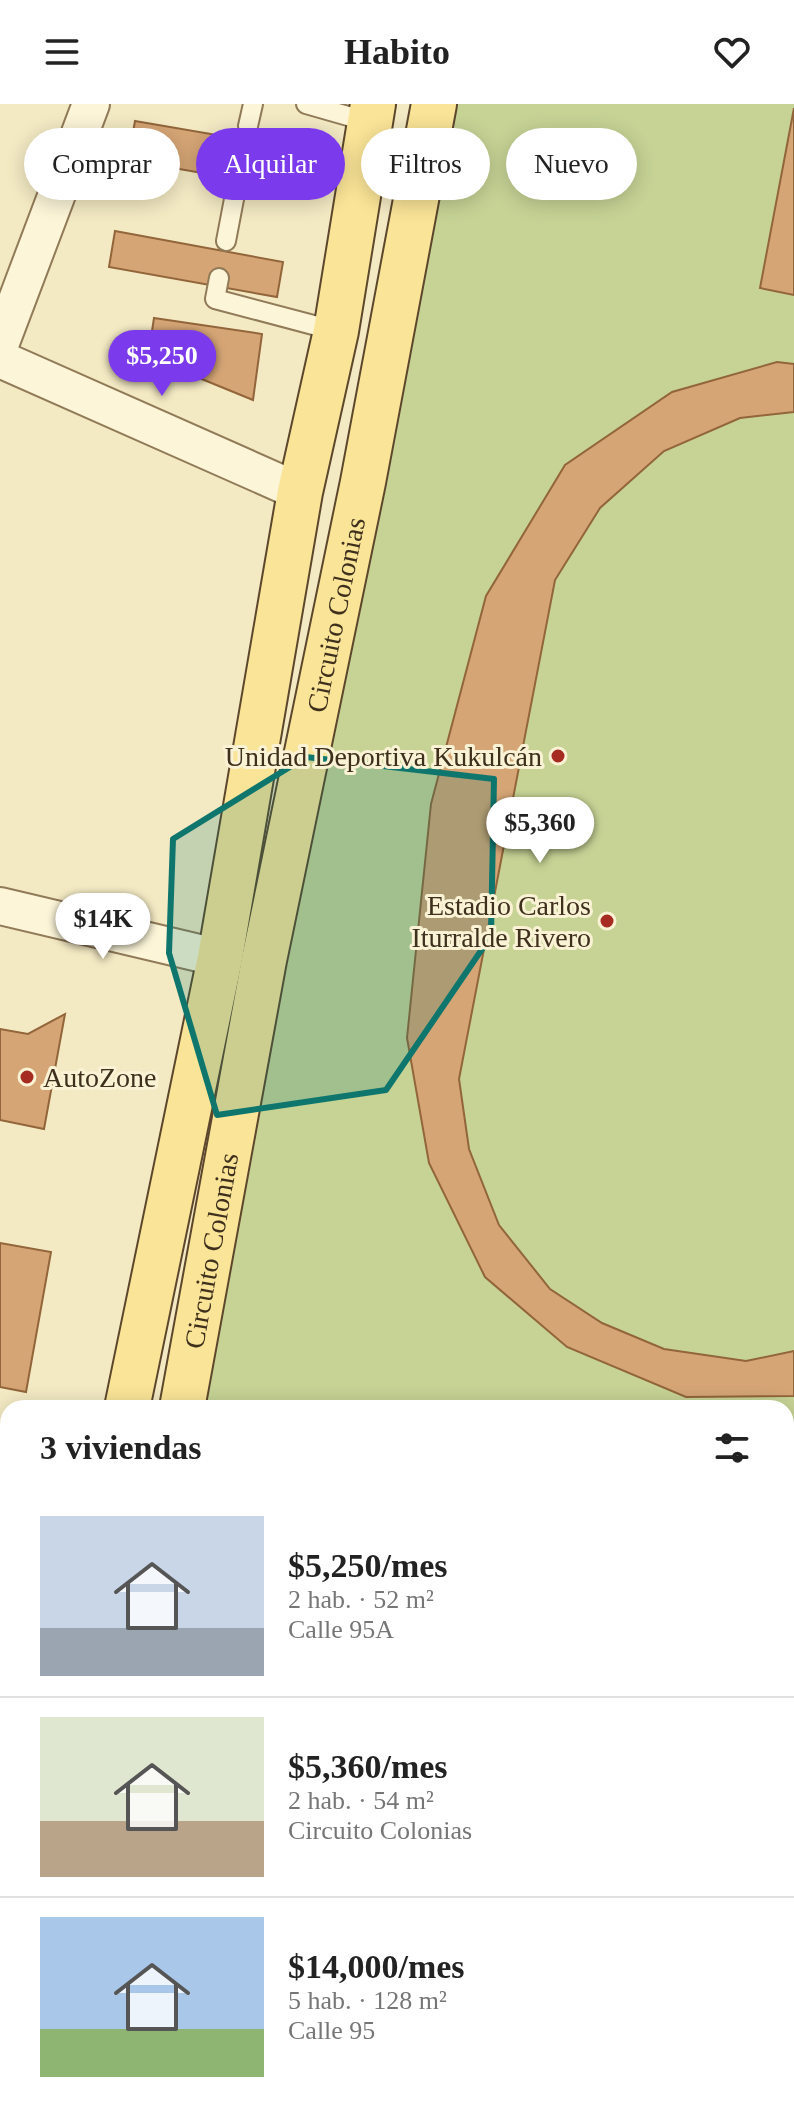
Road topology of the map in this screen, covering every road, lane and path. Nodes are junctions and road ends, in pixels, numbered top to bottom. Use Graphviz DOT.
graph roads {
  1 [pos="91,104"];
  2 [pos="253,104"];
  3 [pos="306,104"];
  4 [pos="434,104"];
  5 [pos="371,113"];
  6 [pos="248,126"];
  7 [pos="234,200"];
  8 [pos="226,241"];
  9 [pos="219,278"];
  10 [pos="336,331"];
  11 [pos="0,345"];
  12 [pos="0,359"];
  13 [pos="300,492"];
  14 [pos="0,906"];
  15 [pos="220,958"];
  16 [pos="129,1400"];
  17 [pos="183,1400"];
  1 -- 11 [label="street"];
  2 -- 6 [label="lane"];
  3 -- 5 [label="lane"];
  4 -- 17 [label="main road, Circuito Colonias"];
  5 -- 10 [label="main road, Circuito Colonias"];
  7 -- 8 [label="lane"];
  9 -- 10 [label="lane"];
  10 -- 13 [label="main road, Circuito Colonias"];
  12 -- 13 [label="street"];
  13 -- 15 [label="main road, Circuito Colonias"];
  14 -- 15 [label="street"];
  15 -- 16 [label="main road, Circuito Colonias"];
}
